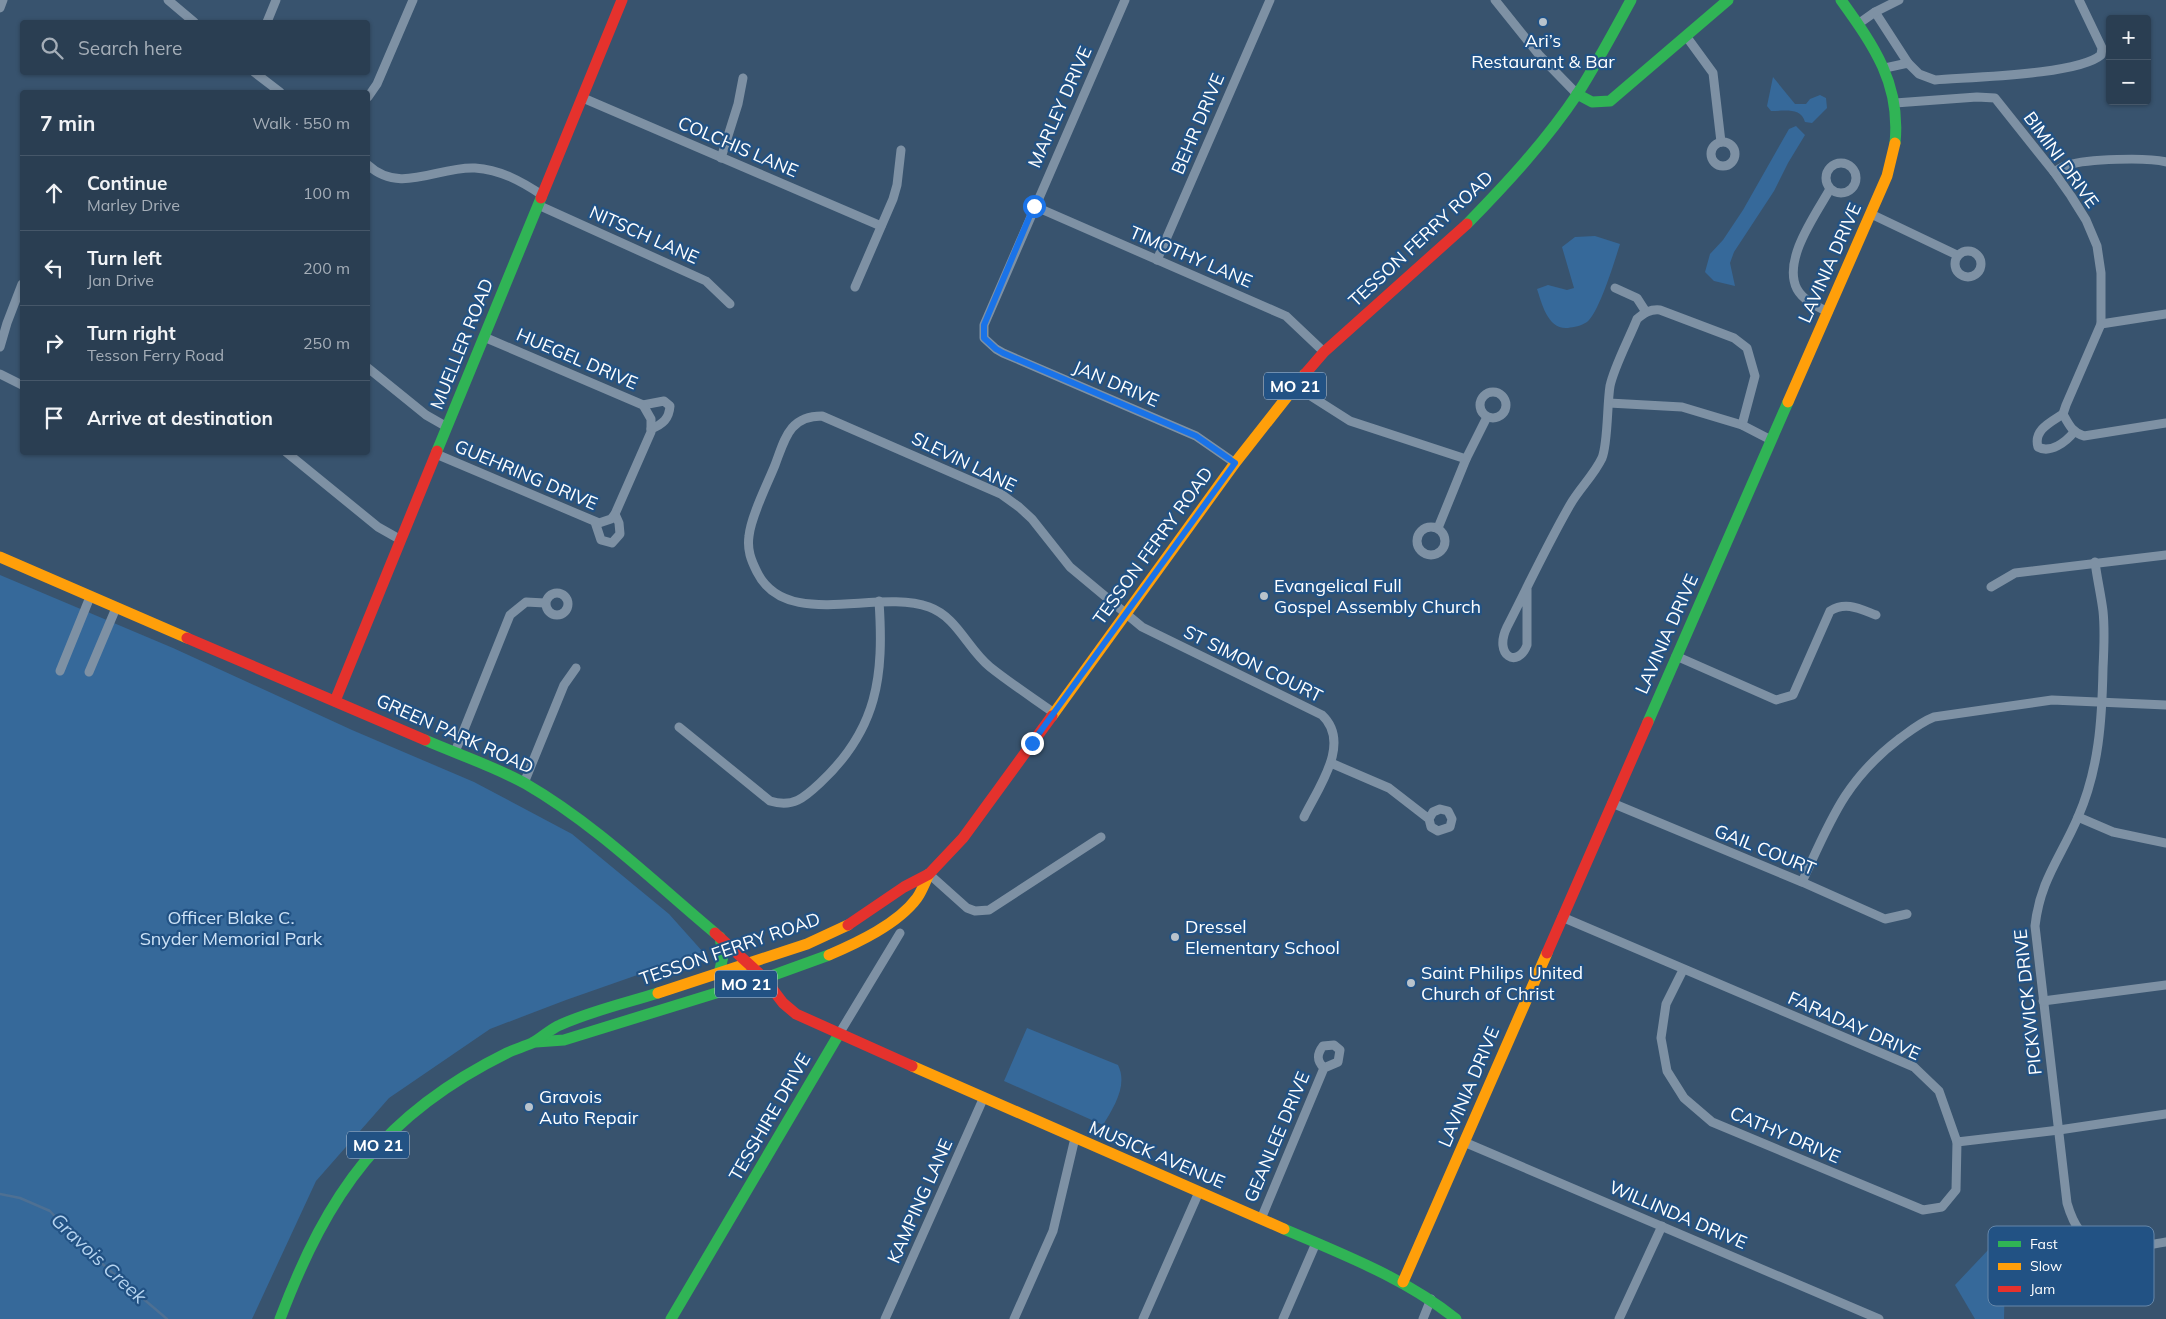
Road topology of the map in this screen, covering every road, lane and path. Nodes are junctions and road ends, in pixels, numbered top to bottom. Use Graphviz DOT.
graph roads {
  1 [pos="3,0"];
  2 [pos="168,0"];
  3 [pos="276,0"];
  4 [pos="413,0"];
  5 [pos="622,0"];
  6 [pos="1125,0"];
  7 [pos="1270,0"];
  8 [pos="1495,0"];
  9 [pos="1631,0"];
  10 [pos="1728,0"];
  11 [pos="1841,0"];
  12 [pos="1899,0"];
  13 [pos="2079,0"];
  14 [pos="0,8"];
  15 [pos="1875,12"];
  16 [pos="192,20"];
  17 [pos="268,20"];
  18 [pos="1858,24"];
  19 [pos="1686,36"];
  20 [pos="1908,63"];
  21 [pos="1885,68"];
  22 [pos="258,75"];
  23 [pos="743,78"];
  24 [pos="277,90"];
  25 [pos="370,94"];
  26 [pos="1576,94"];
  27 [pos="582,98"];
  28 [pos="1895,103"];
  29 [pos="1721,142"];
  30 [pos="901,150"];
  31 [pos="721,158"];
  32 [pos="2166,162"];
  33 [pos="370,167"];
  34 [pos="2054,172"];
  35 [pos="1830,189"];
  36 [pos="540,200"];
  37 [pos="1034,206"];
  38 [pos="1871,214"];
  39 [pos="881,226"];
  40 [pos="1957,255"];
  41 [pos="1157,260"];
  42 [pos="855,287"];
  43 [pos="20,288"];
  44 [pos="1615,288"];
  45 [pos="730,304"];
  46 [pos="1646,312"];
  47 [pos="1828,312"];
  48 [pos="2166,314"];
  49 [pos="4,321"];
  50 [pos="2101,324"];
  51 [pos="484,337"];
  52 [pos="984,338"];
  53 [pos="0,347"];
  54 [pos="1324,352"];
  55 [pos="370,370"];
  56 [pos="0,374"];
  57 [pos="20,384"];
  58 [pos="1295,386"];
  59 [pos="1609,403"];
  60 [pos="643,405"];
  61 [pos="2063,414"];
  62 [pos="1487,417"];
  63 [pos="2166,423"];
  64 [pos="1742,425"];
  65 [pos="447,427"];
  66 [pos="2071,428"];
  67 [pos="651,429"];
  68 [pos="1771,440"];
  69 [pos="436,454"];
  70 [pos="290,455"];
  71 [pos="1466,459"];
  72 [pos="1235,463"];
  73 [pos="615,514"];
  74 [pos="595,522"];
  75 [pos="1438,528"];
  76 [pos="401,540"];
  77 [pos="2166,555"];
  78 [pos="0,557"];
  79 [pos="2095,562"];
  80 [pos="1991,586"];
  81 [pos="1526,587"];
  82 [pos="90,596"];
  83 [pos="879,601"];
  84 [pos="546,603"];
  85 [pos="116,608"];
  86 [pos="1126,614"];
  87 [pos="1876,615"];
  88 [pos="1676,656"];
  89 [pos="576,668"];
  90 [pos="60,671"];
  91 [pos="89,672"];
  92 [pos="335,701"];
  93 [pos="2102,702"];
  94 [pos="2166,705"];
  95 [pos="1054,713"];
  96 [pos="679,727"];
  97 [pos="455,752"];
  98 [pos="1331,763"];
  99 [pos="524,783"];
  100 [pos="1612,803"];
  101 [pos="1304,817"];
  102 [pos="2078,817"];
  103 [pos="1429,819"];
  104 [pos="1101,837"];
  105 [pos="2166,843"];
  106 [pos="930,874"];
  107 [pos="1802,882"];
  108 [pos="1907,914"];
  109 [pos="1562,917"];
  110 [pos="900,933"];
  111 [pos="720,937"];
  112 [pos="750,964"];
  113 [pos="1683,970"];
  114 [pos="719,974"];
  115 [pos="764,978"];
  116 [pos="2166,985"];
  117 [pos="2043,1001"];
  118 [pos="839,1034"];
  119 [pos="535,1042"];
  120 [pos="1324,1068"];
  121 [pos="984,1097"];
  122 [pos="2166,1114"];
  123 [pos="2059,1130"];
  124 [pos="1075,1138"];
  125 [pos="1464,1142"];
  126 [pos="1957,1142"];
  127 [pos="1199,1192"];
  128 [pos="1261,1219"];
  129 [pos="1662,1226"];
  130 [pos="2077,1226"];
  131 [pos="1316,1242"];
  132 [pos="1404,1282"];
  133 [pos="1431,1299"];
  134 [pos="282,1314"];
  135 [pos="671,1319"];
  136 [pos="885,1319"];
  137 [pos="1014,1319"];
  138 [pos="1143,1319"];
  139 [pos="1283,1319"];
  140 [pos="1423,1319"];
  141 [pos="1456,1319"];
  142 [pos="1619,1319"];
  143 [pos="1879,1319"];
  1 -- 14 [label="street"];
  2 -- 16 [label="street"];
  3 -- 17 [label="street"];
  4 -- 25 [label="street"];
  5 -- 27 [label="street, MUELLER ROAD"];
  6 -- 37 [label="street, MARLEY DRIVE"];
  7 -- 41 [label="street, BEHR DRIVE"];
  8 -- 26 [label="street"];
  9 -- 26 [label="street, TESSON FERRY ROAD / MO 21"];
  10 -- 19 [label="street"];
  11 -- 18 [label="street, LAVINIA DRIVE"];
  12 -- 15 [label="street"];
  13 -- 20 [label="street"];
  15 -- 18 [label="street"];
  15 -- 20 [label="street"];
  18 -- 21 [label="street, LAVINIA DRIVE"];
  19 -- 26 [label="street"];
  19 -- 29 [label="street"];
  20 -- 21 [label="street"];
  21 -- 28 [label="street, LAVINIA DRIVE"];
  22 -- 24 [label="street"];
  23 -- 31 [label="street"];
  26 -- 54 [label="street, TESSON FERRY ROAD / MO 21"];
  27 -- 31 [label="street, COLCHIS LANE"];
  27 -- 36 [label="street, MUELLER ROAD"];
  28 -- 34 [label="street, BIMINI DRIVE"];
  28 -- 38 [label="street, LAVINIA DRIVE"];
  30 -- 39 [label="street"];
  31 -- 39 [label="street, COLCHIS LANE"];
  32 -- 34 [label="street"];
  33 -- 36 [label="street, NITSCH LANE"];
  34 -- 50 [label="street, BIMINI DRIVE"];
  35 -- 47 [label="street"];
  36 -- 45 [label="street, NITSCH LANE"];
  36 -- 51 [label="street, MUELLER ROAD"];
  37 -- 41 [label="street, TIMOTHY LANE"];
  37 -- 52 [label="street, MARLEY DRIVE"];
  38 -- 40 [label="street"];
  38 -- 47 [label="street, LAVINIA DRIVE"];
  39 -- 42 [label="street"];
  41 -- 54 [label="street, TIMOTHY LANE"];
  43 -- 49 [label="street"];
  44 -- 46 [label="street"];
  46 -- 59 [label="street"];
  46 -- 64 [label="street"];
  47 -- 68 [label="street, LAVINIA DRIVE"];
  48 -- 50 [label="street"];
  49 -- 53 [label="street"];
  50 -- 61 [label="street, BIMINI DRIVE"];
  51 -- 60 [label="street, HUEGEL DRIVE"];
  51 -- 65 [label="street, MUELLER ROAD"];
  52 -- 72 [label="street, JAN DRIVE"];
  54 -- 58 [label="street, TESSON FERRY ROAD / MO 21"];
  55 -- 65 [label="street"];
  56 -- 57 [label="street"];
  58 -- 71 [label="street"];
  58 -- 72 [label="street, TESSON FERRY ROAD / MO 21"];
  59 -- 64 [label="street"];
  59 -- 81 [label="street"];
  60 -- 67 [label="street, HUEGEL DRIVE"];
  60 -- 67 [label="street"];
  61 -- 66 [label="street"];
  61 -- 66 [label="street"];
  62 -- 71 [label="street"];
  63 -- 66 [label="street"];
  64 -- 68 [label="street"];
  65 -- 69 [label="street, MUELLER ROAD"];
  67 -- 73 [label="street"];
  68 -- 88 [label="street, LAVINIA DRIVE"];
  69 -- 74 [label="street, GUEHRING DRIVE"];
  69 -- 76 [label="street, MUELLER ROAD"];
  70 -- 76 [label="street"];
  71 -- 75 [label="street"];
  72 -- 86 [label="street, TESSON FERRY ROAD / MO 21"];
  73 -- 74 [label="street, GUEHRING DRIVE"];
  73 -- 74 [label="street"];
  76 -- 92 [label="street, MUELLER ROAD"];
  77 -- 79 [label="street"];
  78 -- 82 [label="street, GREEN PARK ROAD"];
  79 -- 80 [label="street"];
  79 -- 93 [label="street, PICKWICK DRIVE"];
  81 -- 81 [label="street"];
  82 -- 85 [label="street, GREEN PARK ROAD"];
  82 -- 90 [label="street"];
  83 -- 86 [label="street, SLEVIN LANE"];
  83 -- 95 [label="street"];
  83 -- 96 [label="street"];
  84 -- 97 [label="street"];
  85 -- 91 [label="street"];
  85 -- 92 [label="street, GREEN PARK ROAD"];
  86 -- 95 [label="street, TESSON FERRY ROAD / MO 21"];
  86 -- 98 [label="street, ST SIMON COURT"];
  87 -- 88 [label="street"];
  88 -- 100 [label="street, LAVINIA DRIVE"];
  89 -- 99 [label="street"];
  92 -- 97 [label="street, GREEN PARK ROAD"];
  93 -- 94 [label="street"];
  93 -- 102 [label="street, PICKWICK DRIVE"];
  93 -- 107 [label="street"];
  95 -- 106 [label="street, TESSON FERRY ROAD / MO 21"];
  97 -- 99 [label="street, GREEN PARK ROAD"];
  98 -- 101 [label="street, ST SIMON COURT"];
  98 -- 103 [label="street"];
  99 -- 111 [label="street, GREEN PARK ROAD"];
  100 -- 107 [label="street, GAIL COURT"];
  100 -- 109 [label="street, LAVINIA DRIVE"];
  102 -- 105 [label="street"];
  102 -- 117 [label="street, PICKWICK DRIVE"];
  104 -- 106 [label="street"];
  106 -- 112 [label="street, TESSON FERRY ROAD / MO 21"];
  106 -- 115 [label="street, TESSON FERRY ROAD / MO 21"];
  107 -- 108 [label="street, GAIL COURT"];
  109 -- 113 [label="street, FARADAY DRIVE"];
  109 -- 125 [label="street, LAVINIA DRIVE"];
  110 -- 118 [label="street, TESSHIRE DRIVE"];
  111 -- 112 [label="street, GREEN PARK ROAD"];
  111 -- 114 [label="street"];
  112 -- 114 [label="street, TESSON FERRY ROAD / MO 21"];
  112 -- 115 [label="street, GREEN PARK ROAD"];
  113 -- 126 [label="street, FARADAY DRIVE"];
  113 -- 126 [label="street, CATHY DRIVE"];
  114 -- 119 [label="street, TESSON FERRY ROAD / MO 21"];
  115 -- 118 [label="street, GREEN PARK ROAD"];
  115 -- 119 [label="street, TESSON FERRY ROAD / MO 21"];
  116 -- 117 [label="street"];
  117 -- 123 [label="street, PICKWICK DRIVE"];
  118 -- 121 [label="street, MUSICK AVENUE"];
  118 -- 135 [label="street, TESSHIRE DRIVE"];
  119 -- 134 [label="street, TESSON FERRY ROAD / MO 21"];
  120 -- 128 [label="street, GEANLEE DRIVE"];
  121 -- 124 [label="street, MUSICK AVENUE"];
  121 -- 136 [label="street, KAMPING LANE"];
  122 -- 123 [label="street"];
  123 -- 126 [label="street"];
  123 -- 130 [label="street, PICKWICK DRIVE"];
  124 -- 127 [label="street, MUSICK AVENUE"];
  124 -- 137 [label="street"];
  125 -- 129 [label="street, WILLINDA DRIVE"];
  125 -- 132 [label="street, LAVINIA DRIVE"];
  127 -- 128 [label="street, MUSICK AVENUE"];
  127 -- 138 [label="street"];
  128 -- 131 [label="street, MUSICK AVENUE"];
  129 -- 142 [label="street"];
  129 -- 143 [label="street, WILLINDA DRIVE"];
  131 -- 132 [label="street, MUSICK AVENUE"];
  131 -- 139 [label="street"];
  132 -- 133 [label="street, MUSICK AVENUE"];
  133 -- 140 [label="street"];
  133 -- 141 [label="street, MUSICK AVENUE"];
}
